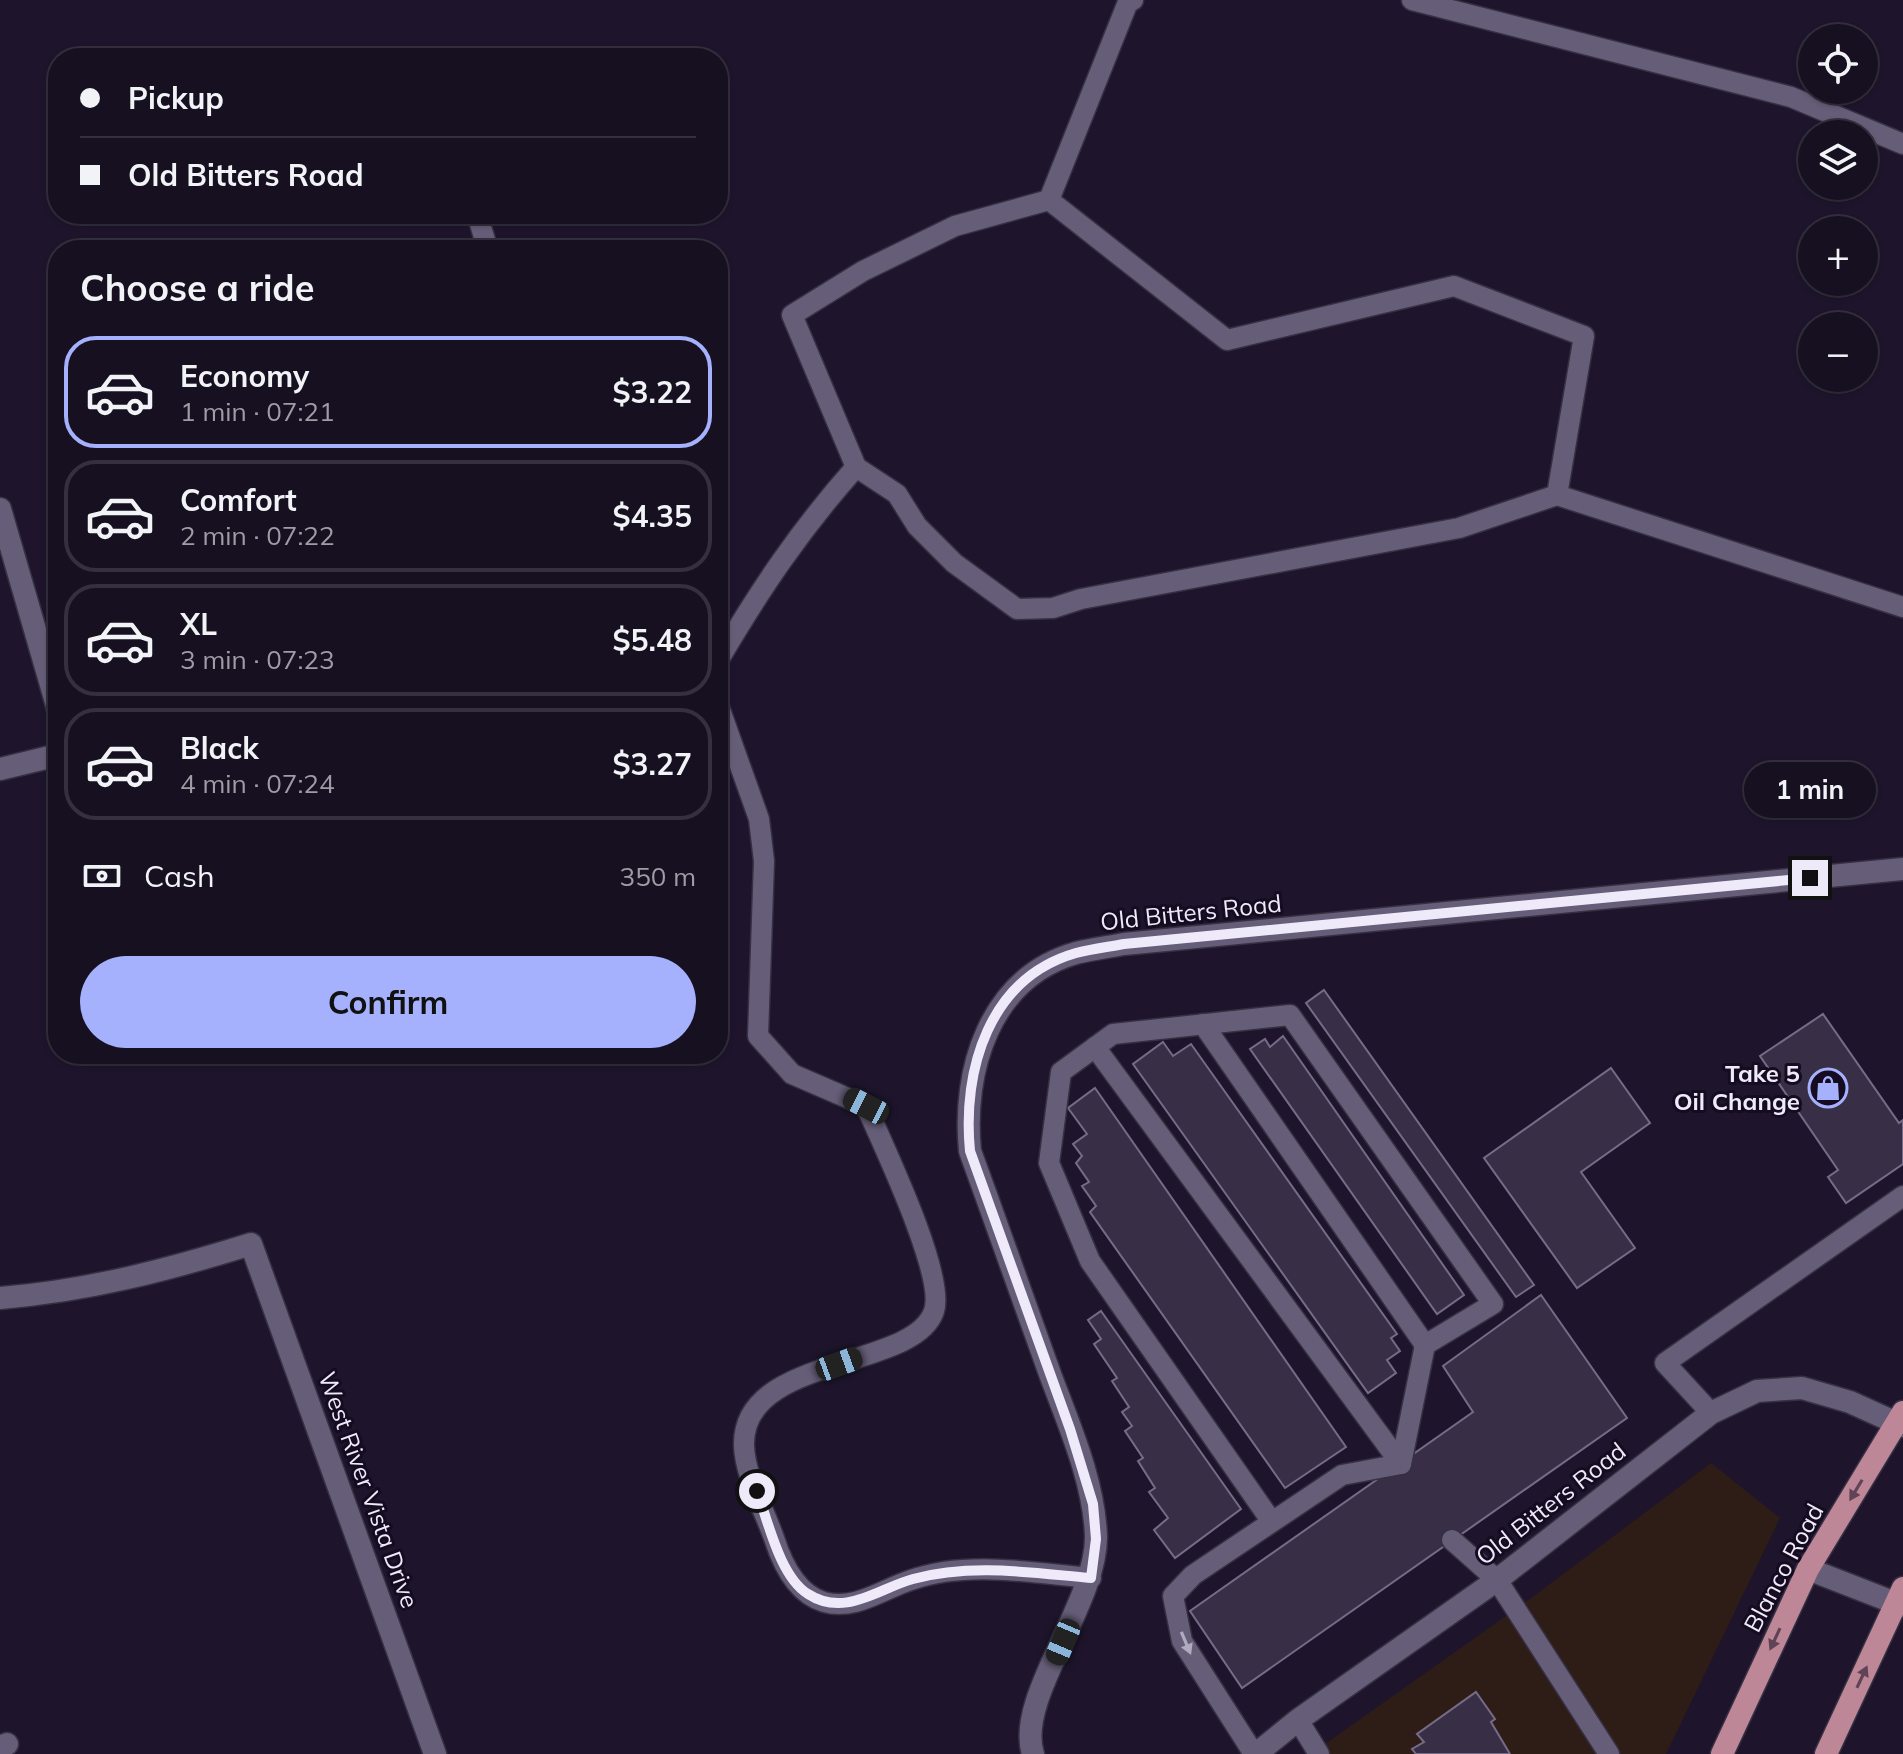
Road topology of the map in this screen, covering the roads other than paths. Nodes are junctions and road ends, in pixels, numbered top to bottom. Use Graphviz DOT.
graph roads {
  1 [pos="1133,0"];
  2 [pos="1412,0"];
  3 [pos="1903,144"];
  4 [pos="1049,200"];
  5 [pos="856,467"];
  6 [pos="1557,495"];
  7 [pos="0,509"];
  8 [pos="1903,607"];
  9 [pos="728,644"];
  10 [pos="48,675"];
  11 [pos="728,732"];
  12 [pos="48,757"];
  13 [pos="0,769"];
  14 [pos="1903,869"];
  15 [pos="1203,1024"];
  16 [pos="1095,1047"];
  17 [pos="1903,1196"];
  18 [pos="0,1298"];
  19 [pos="1425,1345"];
  20 [pos="1711,1413"];
  21 [pos="1901,1420"];
  22 [pos="1401,1464"];
  23 [pos="1272,1522"];
  24 [pos="1452,1540"];
  25 [pos="1808,1569"];
  26 [pos="1091,1578"];
  27 [pos="1497,1580"];
  28 [pos="1901,1599"];
  29 [pos="1298,1720"];
  30 [pos="435,1754"];
  31 [pos="1033,1754"];
  32 [pos="1255,1754"];
  33 [pos="1319,1754"];
  34 [pos="1609,1754"];
  35 [pos="1722,1754"];
  36 [pos="1826,1754"];
  1 -- 4 [label="lane"];
  2 -- 3 [label="lane"];
  4 -- 5 [label="lane"];
  4 -- 6 [label="lane"];
  5 -- 6 [label="lane"];
  5 -- 9 [label="lane"];
  6 -- 8 [label="lane"];
  7 -- 10 [label="street"];
  11 -- 26 [label="lane"];
  12 -- 13 [label="street"];
  14 -- 26 [label="street, Old Bitters Road"];
  15 -- 16 [label="lane"];
  15 -- 19 [label="lane"];
  15 -- 19 [label="lane"];
  16 -- 22 [label="lane"];
  16 -- 23 [label="lane"];
  17 -- 20 [label="lane"];
  18 -- 30 [label="street, West River Vista Drive"];
  19 -- 22 [label="lane"];
  20 -- 21 [label="street, Old Bitters Road"];
  20 -- 27 [label="street, Old Bitters Road"];
  21 -- 25 [label="main road, Blanco Road, one-way"];
  22 -- 23 [label="lane"];
  23 -- 32 [label="lane, one-way"];
  24 -- 27 [label="lane"];
  25 -- 28 [label="street"];
  25 -- 35 [label="main road, Blanco Road, one-way"];
  26 -- 31 [label="street, Old Bitters Road"];
  27 -- 29 [label="street, Old Bitters Road"];
  27 -- 34 [label="lane"];
  36 -- 28 [label="main road, one-way"];
  29 -- 32 [label="street, Old Bitters Road"];
  29 -- 33 [label="lane"];
}
